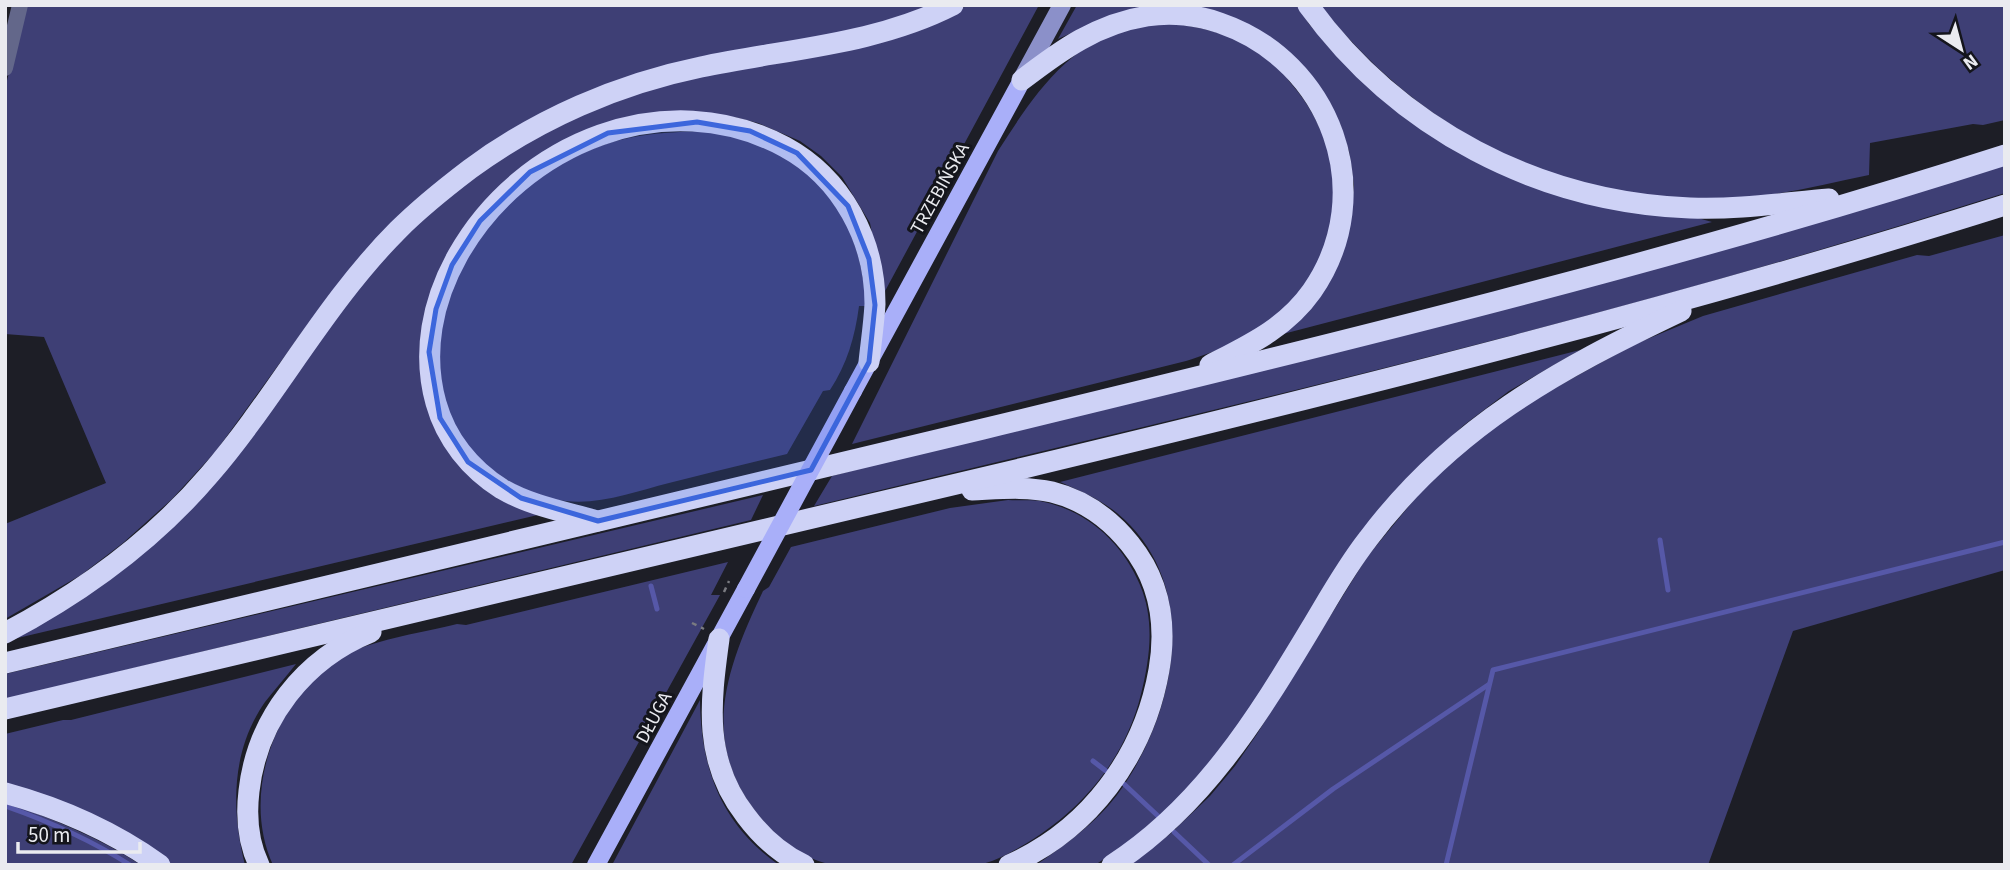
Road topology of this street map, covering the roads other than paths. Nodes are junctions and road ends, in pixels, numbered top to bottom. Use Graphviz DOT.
graph roads {
  1 [pos="20,5"];
  2 [pos="953,5"];
  3 [pos="1062,5"];
  4 [pos="1308,5"];
  5 [pos="5,68"];
  6 [pos="1022,80"];
  7 [pos="2005,155"];
  8 [pos="1873,195"];
  9 [pos="2005,205"];
  10 [pos="1733,286"];
  11 [pos="869,362"];
  12 [pos="1174,383"];
  13 [pos="928,492"];
  14 [pos="598,521"];
  15 [pos="747,589"];
  16 [pos="422,612"];
  17 [pos="5,633"];
  18 [pos="711,634"];
  19 [pos="5,663"];
  20 [pos="5,709"];
  21 [pos="5,793"];
  22 [pos="160,865"];
  23 [pos="259,865"];
  24 [pos="596,865"];
  25 [pos="804,865"];
  26 [pos="1009,865"];
  27 [pos="1112,865"];
  1 -- 5 [label="street"];
  2 -- 17 [label="highway"];
  3 -- 6 [label="main road, TRZEBIŃSKA"];
  4 -- 8 [label="highway"];
  6 -- 11 [label="main road, TRZEBIŃSKA"];
  6 -- 12 [label="highway"];
  7 -- 8 [label="highway"];
  8 -- 12 [label="highway"];
  9 -- 10 [label="highway"];
  10 -- 13 [label="highway"];
  10 -- 27 [label="highway"];
  11 -- 14 [label="highway"];
  11 -- 15 [label="main road, TRZEBIŃSKA, bridge"];
  12 -- 14 [label="highway"];
  13 -- 16 [label="highway"];
  13 -- 26 [label="highway"];
  14 -- 19 [label="highway"];
  15 -- 18 [label="main road, DŁUGA"];
  16 -- 20 [label="highway"];
  16 -- 23 [label="highway"];
  18 -- 24 [label="main road, DŁUGA"];
  18 -- 25 [label="highway"];
  21 -- 22 [label="highway"];
}
